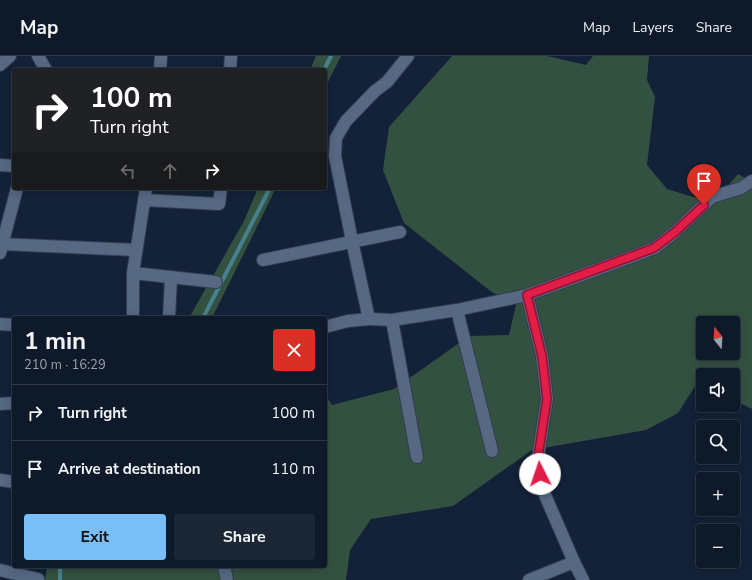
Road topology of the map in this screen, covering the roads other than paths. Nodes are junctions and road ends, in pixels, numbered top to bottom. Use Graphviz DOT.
graph roads {
  1 [pos="10,56"];
  2 [pos="38,56"];
  3 [pos="161,56"];
  4 [pos="231,56"];
  5 [pos="408,56"];
  6 [pos="0,65"];
  7 [pos="45,68"];
  8 [pos="160,68"];
  9 [pos="230,68"];
  10 [pos="0,166"];
  11 [pos="12,166"];
  12 [pos="752,181"];
  13 [pos="16,190"];
  14 [pos="146,190"];
  15 [pos="220,190"];
  16 [pos="144,200"];
  17 [pos="400,232"];
  18 [pos="352,241"];
  19 [pos="1,247"];
  20 [pos="136,250"];
  21 [pos="263,260"];
  22 [pos="133,272"];
  23 [pos="171,277"];
  24 [pos="216,282"];
  25 [pos="527,295"];
  26 [pos="456,310"];
  27 [pos="133,316"];
  28 [pos="169,316"];
  29 [pos="369,319"];
  30 [pos="392,320"];
  31 [pos="0,324"];
  32 [pos="12,325"];
  33 [pos="327,326"];
  34 [pos="12,402"];
  35 [pos="0,404"];
  36 [pos="492,451"];
  37 [pos="417,457"];
  38 [pos="0,480"];
  39 [pos="12,482"];
  40 [pos="574,562"];
  41 [pos="224,568"];
  42 [pos="0,570"];
  43 [pos="38,579"];
  44 [pos="227,580"];
  45 [pos="529,580"];
  46 [pos="583,580"];
  1 -- 6 [label="street"];
  2 -- 7 [label="street"];
  3 -- 8 [label="street"];
  4 -- 9 [label="street"];
  5 -- 18 [label="street"];
  10 -- 11 [label="street"];
  12 -- 25 [label="street"];
  13 -- 19 [label="street"];
  14 -- 16 [label="street"];
  15 -- 16 [label="street"];
  16 -- 20 [label="street"];
  17 -- 18 [label="street"];
  18 -- 21 [label="street"];
  18 -- 29 [label="street"];
  19 -- 20 [label="street"];
  20 -- 22 [label="street"];
  22 -- 23 [label="street"];
  22 -- 27 [label="street"];
  23 -- 24 [label="street"];
  23 -- 28 [label="street"];
  25 -- 26 [label="street"];
  25 -- 40 [label="street"];
  26 -- 30 [label="street"];
  26 -- 36 [label="street"];
  29 -- 30 [label="street"];
  29 -- 33 [label="street"];
  30 -- 37 [label="street"];
  31 -- 32 [label="street"];
  34 -- 35 [label="street"];
  38 -- 39 [label="street"];
  40 -- 45 [label="street"];
  40 -- 46 [label="street"];
  41 -- 44 [label="street"];
  42 -- 43 [label="street"];
}
